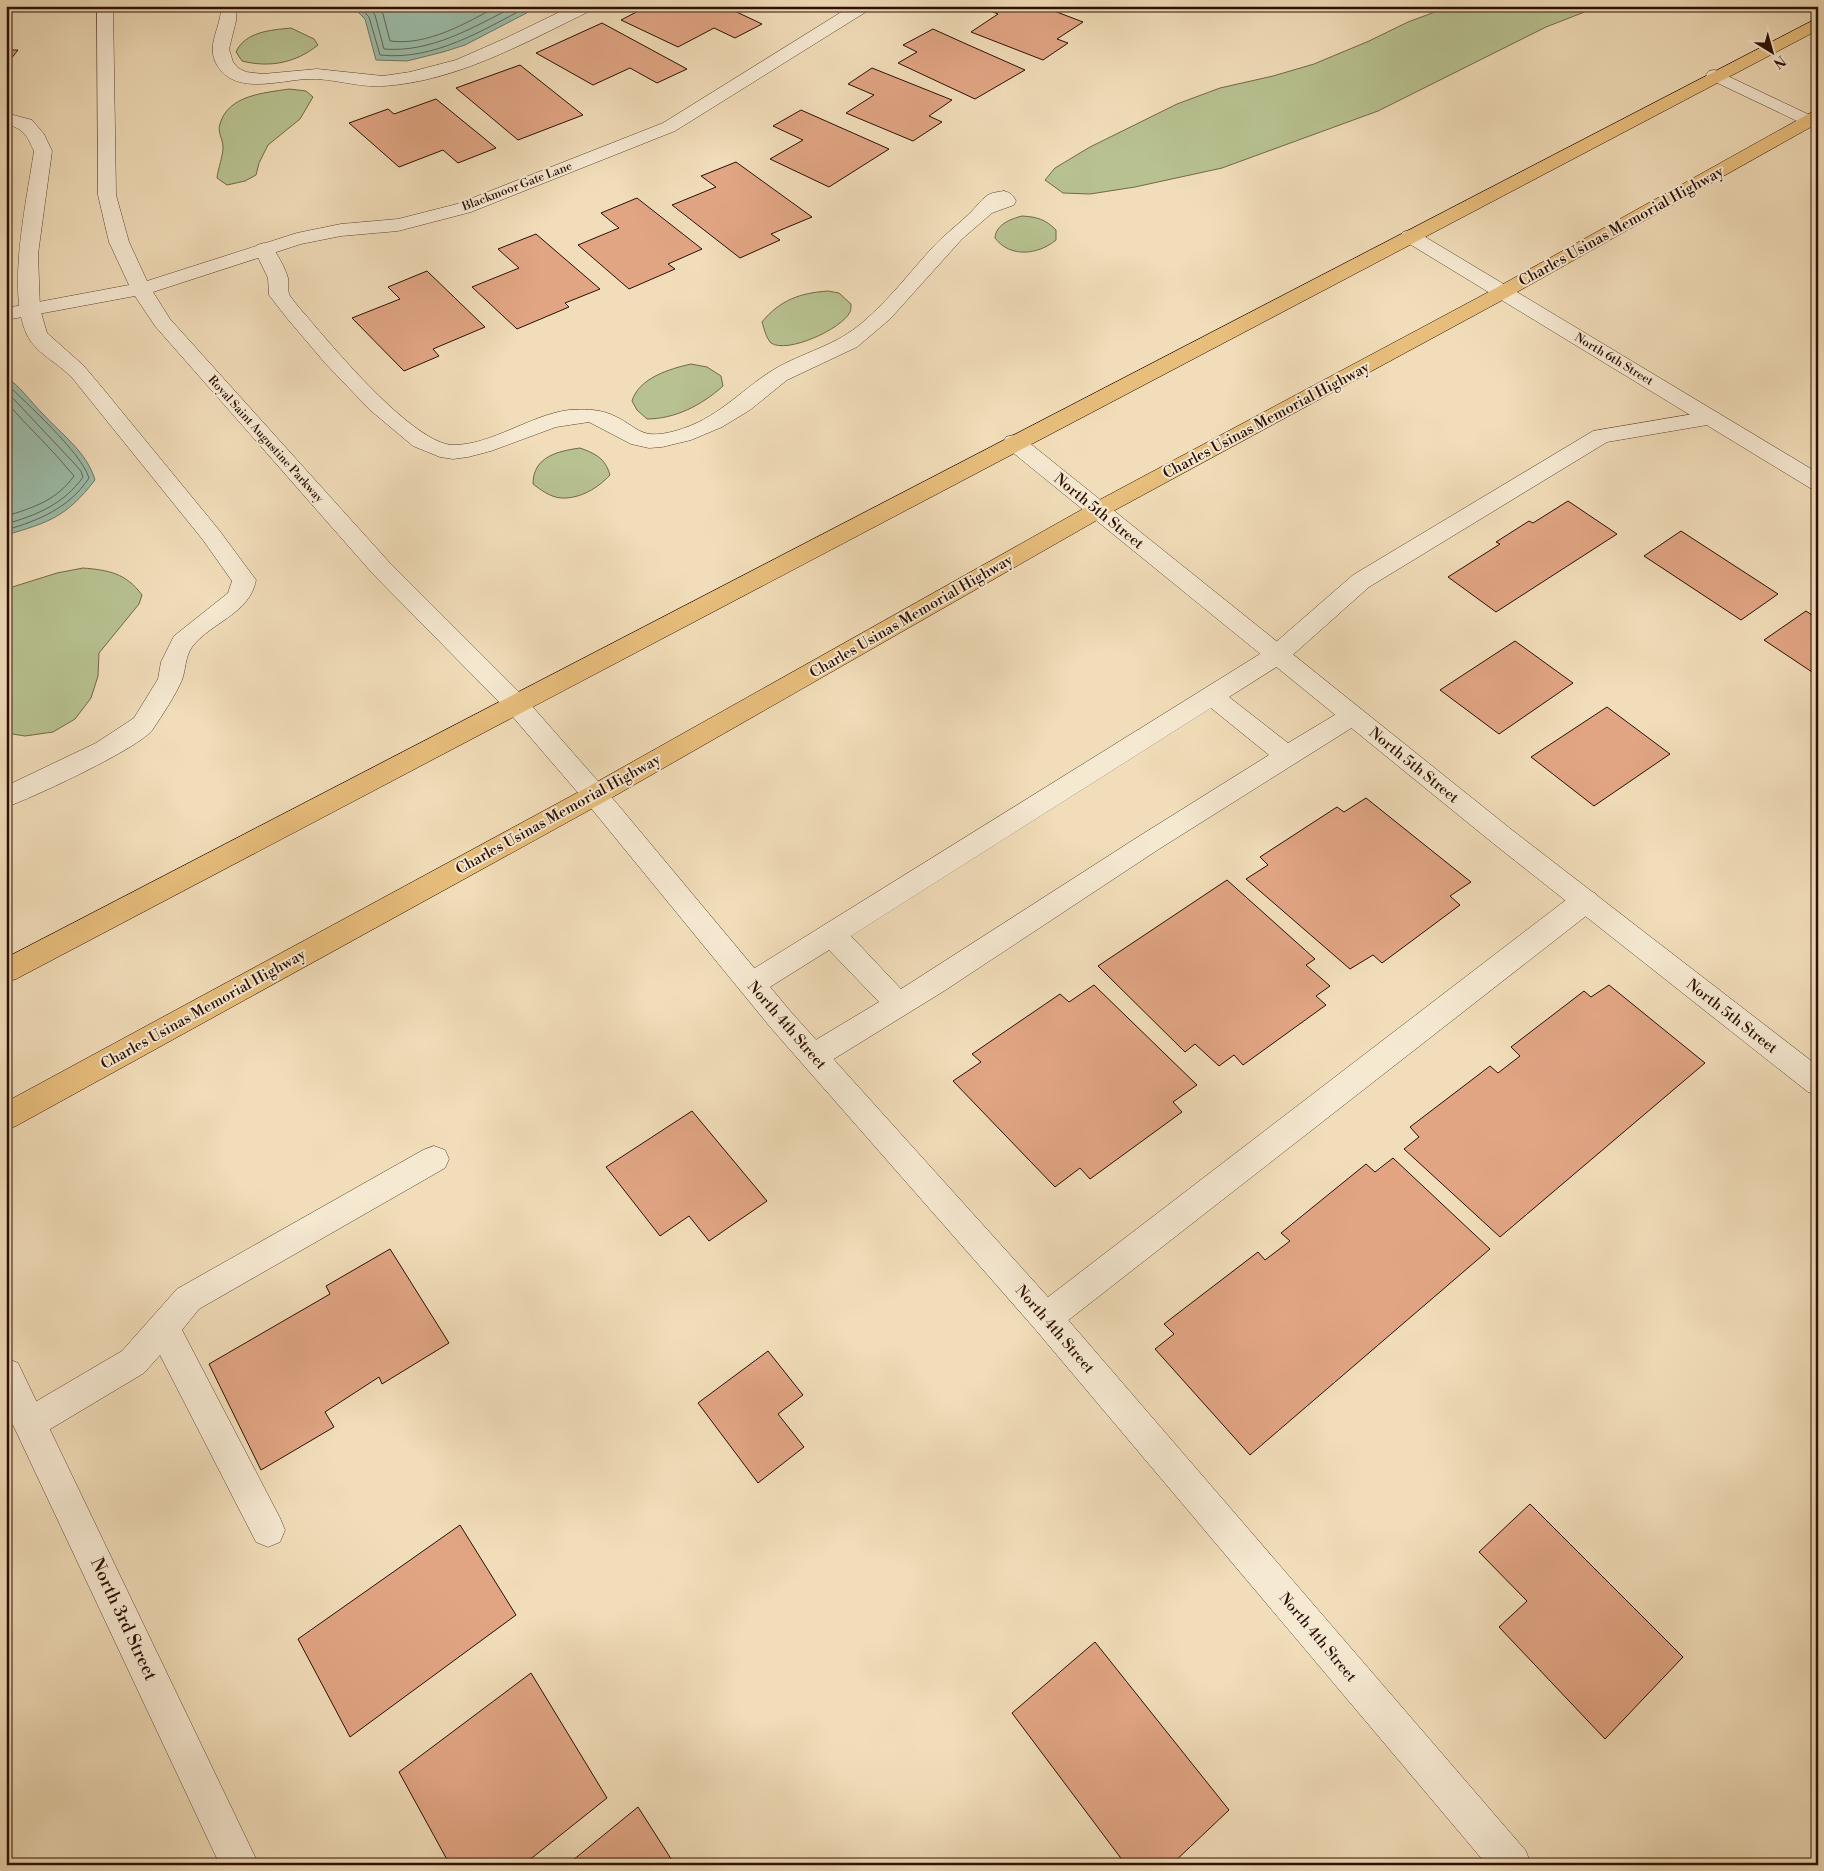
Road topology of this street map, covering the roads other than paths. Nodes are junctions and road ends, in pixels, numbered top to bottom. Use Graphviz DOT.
graph roads {
  1 [pos="105,6"];
  2 [pos="229,6"];
  3 [pos="586,6"];
  4 [pos="864,6"];
  5 [pos="1818,23"];
  6 [pos="1715,75"];
  7 [pos="6,118"];
  8 [pos="1815,121"];
  9 [pos="982,210"];
  10 [pos="1410,236"];
  11 [pos="264,249"];
  12 [pos="141,289"];
  13 [pos="1503,292"];
  14 [pos="30,309"];
  15 [pos="6,314"];
  16 [pos="1711,418"];
  17 [pos="1014,442"];
  18 [pos="1818,483"];
  19 [pos="1098,510"];
  20 [pos="1277,656"];
  21 [pos="1212,696"];
  22 [pos="515,703"];
  23 [pos="1352,716"];
  24 [pos="1287,756"];
  25 [pos="595,795"];
  26 [pos="6,796"];
  27 [pos="1585,901"];
  28 [pos="832,934"];
  29 [pos="6,971"];
  30 [pos="752,984"];
  31 [pos="899,1005"];
  32 [pos="814,1056"];
  33 [pos="1818,1083"];
  34 [pos="6,1117"];
  35 [pos="434,1159"];
  36 [pos="1046,1318"];
  37 [pos="163,1327"];
  38 [pos="6,1374"];
  39 [pos="30,1423"];
  40 [pos="268,1530"];
  41 [pos="240,1865"];
  42 [pos="1512,1865"];
  1 -- 12 [label="street, Royal Saint Augustine Parkway"];
  2 -- 3 [label="street"];
  4 -- 11 [label="street, Blackmoor Gate Lane"];
  5 -- 6 [label="highway"];
  6 -- 8 [label="street"];
  6 -- 10 [label="highway"];
  7 -- 14 [label="street"];
  8 -- 13 [label="highway, Charles Usinas Memorial Highway"];
  9 -- 11 [label="street"];
  10 -- 13 [label="street, North 6th Street"];
  10 -- 17 [label="highway"];
  11 -- 12 [label="street, Blackmoor Gate Lane"];
  12 -- 14 [label="street, Blackmoor Gate Lane"];
  12 -- 22 [label="street, Royal Saint Augustine Parkway"];
  13 -- 16 [label="street, North 6th Street"];
  13 -- 19 [label="highway, Charles Usinas Memorial Highway"];
  14 -- 15 [label="street, Blackmoor Gate Lane"];
  14 -- 26 [label="street"];
  16 -- 18 [label="street, North 6th Street"];
  16 -- 20 [label="street"];
  17 -- 19 [label="street, North 5th Street"];
  17 -- 22 [label="highway"];
  19 -- 20 [label="street, North 5th Street"];
  19 -- 25 [label="highway, Charles Usinas Memorial Highway"];
  20 -- 21 [label="street"];
  20 -- 23 [label="street, North 5th Street"];
  21 -- 24 [label="street"];
  21 -- 28 [label="street"];
  22 -- 25 [label="street, Royal Saint Augustine Parkway"];
  22 -- 29 [label="highway"];
  23 -- 24 [label="street"];
  23 -- 27 [label="street, North 5th Street"];
  24 -- 31 [label="street"];
  25 -- 30 [label="street, North 4th Street"];
  25 -- 34 [label="highway, Charles Usinas Memorial Highway"];
  27 -- 33 [label="street, North 5th Street"];
  27 -- 36 [label="street"];
  28 -- 30 [label="street"];
  28 -- 31 [label="street"];
  30 -- 32 [label="street, North 4th Street"];
  31 -- 32 [label="street"];
  32 -- 36 [label="street, North 4th Street"];
  35 -- 37 [label="street"];
  36 -- 42 [label="street, North 4th Street"];
  37 -- 39 [label="street"];
  37 -- 40 [label="street"];
  38 -- 39 [label="street, North 3rd Street"];
  39 -- 41 [label="street, North 3rd Street"];
}
